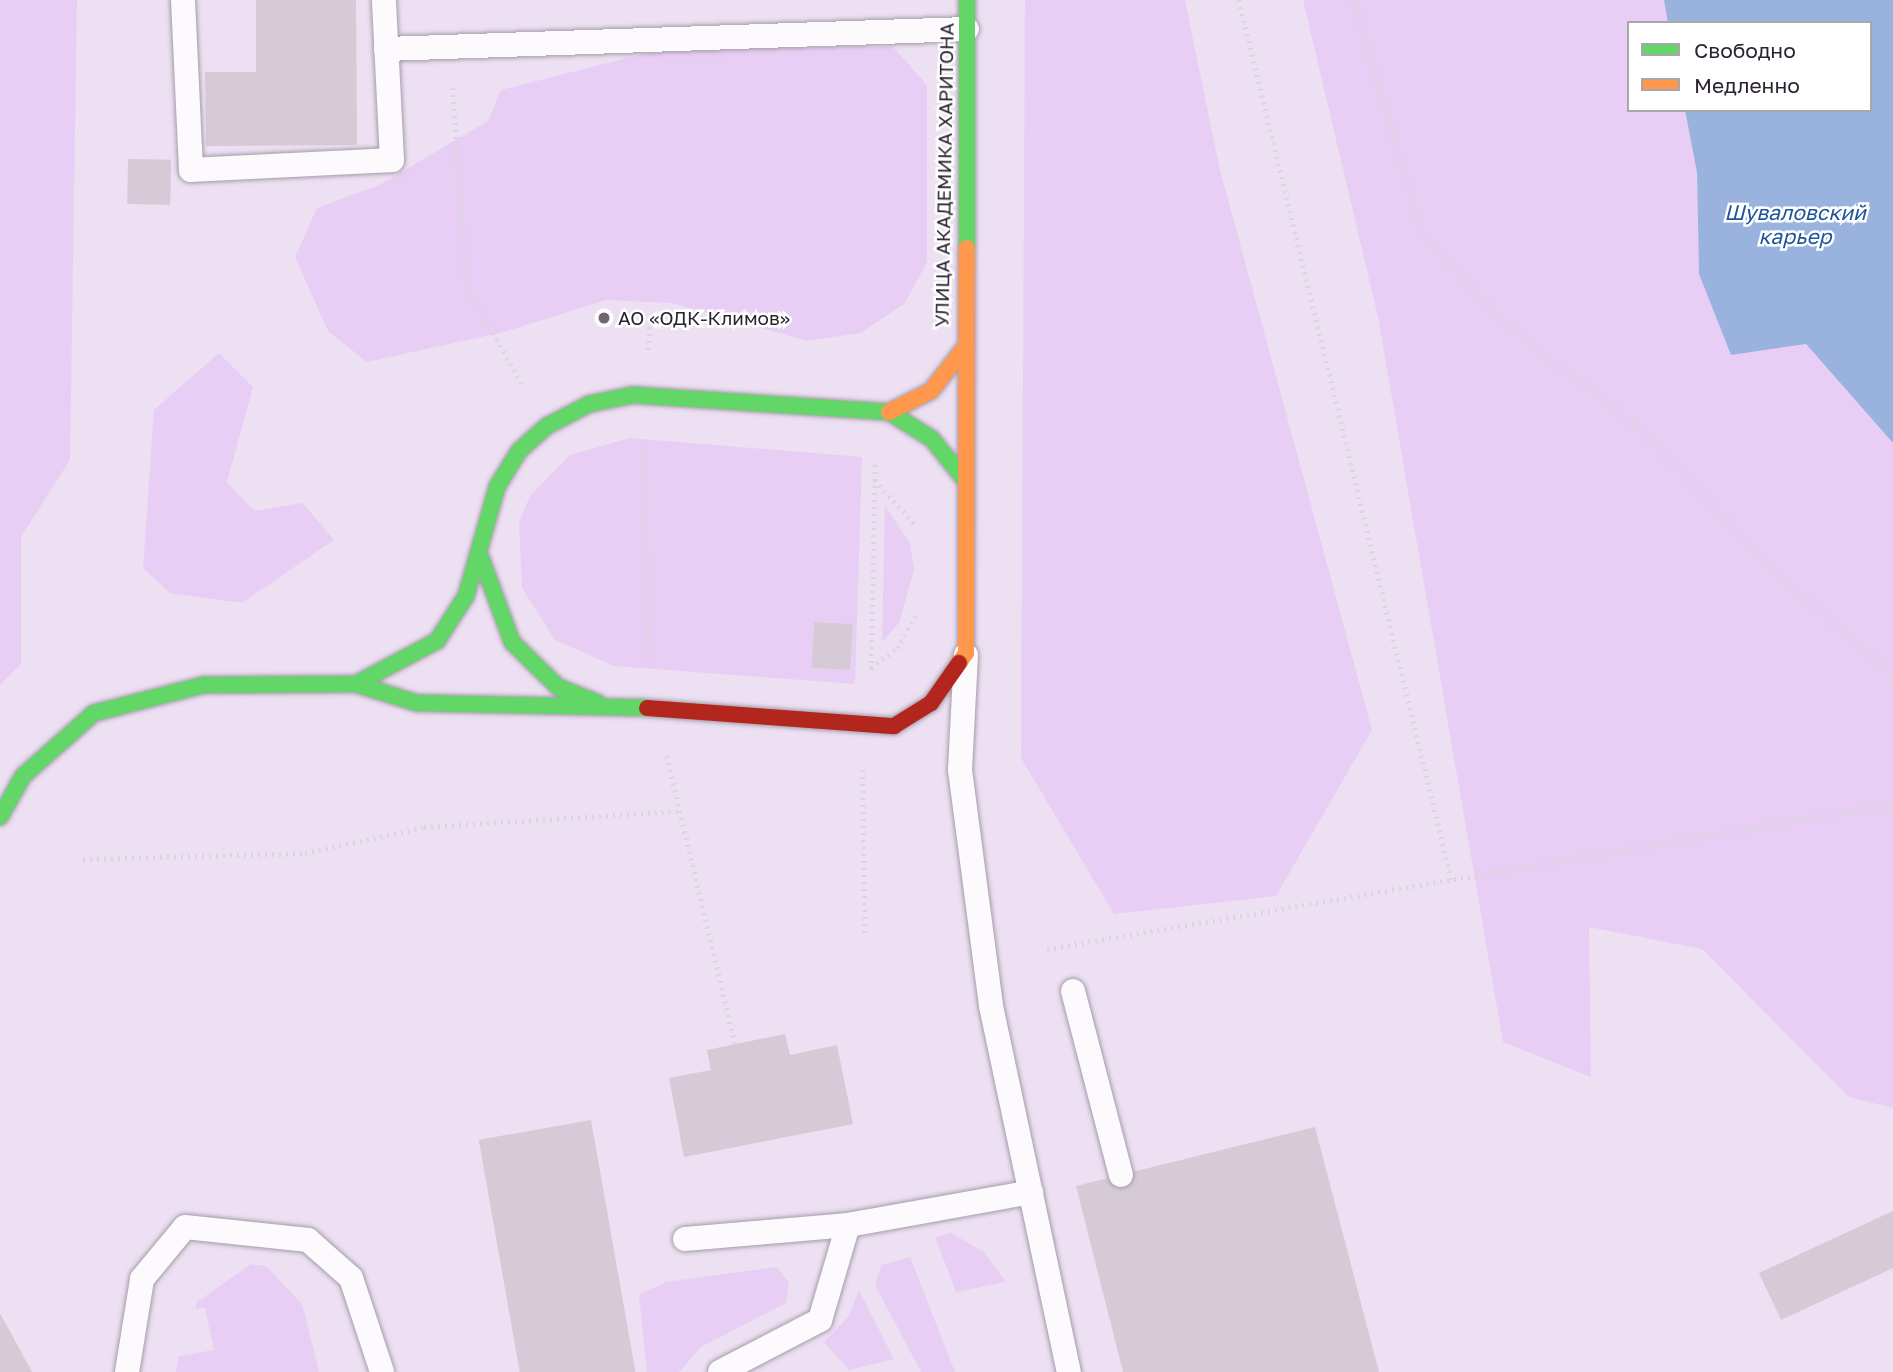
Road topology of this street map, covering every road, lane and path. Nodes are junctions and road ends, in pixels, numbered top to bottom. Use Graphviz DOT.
graph roads {
  1 [pos="183,0"];
  2 [pos="384,0"];
  3 [pos="967,0"];
  4 [pos="1239,0"];
  5 [pos="1354,0"];
  6 [pos="967,29"];
  7 [pos="451,47"];
  8 [pos="386,49"];
  9 [pos="650,320"];
  10 [pos="962,351"];
  11 [pos="646,396"];
  12 [pos="890,412"];
  13 [pos="547,426"];
  14 [pos="875,463"];
  15 [pos="964,479"];
  16 [pos="875,480"];
  17 [pos="919,534"];
  18 [pos="481,558"];
  19 [pos="921,598"];
  20 [pos="966,653"];
  21 [pos="871,668"];
  22 [pos="1893,674"];
  23 [pos="870,677"];
  24 [pos="356,684"];
  25 [pos="602,705"];
  26 [pos="657,710"];
  27 [pos="862,764"];
  28 [pos="1893,804"];
  29 [pos="679,811"];
  30 [pos="0,817"];
  31 [pos="83,859"];
  32 [pos="1452,882"];
  33 [pos="865,934"];
  34 [pos="1047,949"];
  35 [pos="1073,991"];
  36 [pos="735,1044"];
  37 [pos="1121,1175"];
  38 [pos="1031,1192"];
  39 [pos="848,1225"];
  40 [pos="685,1239"];
  41 [pos="127,1372"];
  42 [pos="382,1372"];
  43 [pos="720,1372"];
  44 [pos="1069,1372"];
  1 -- 8 [label="lane"];
  2 -- 8 [label="lane"];
  3 -- 6 [label="street, УЛИЦА АКАДЕМИКА ХАРИТОНА"];
  4 -- 32 [label="path"];
  5 -- 22 [label="path"];
  6 -- 7 [label="lane"];
  6 -- 10 [label="street, УЛИЦА АКАДЕМИКА ХАРИТОНА"];
  7 -- 8 [label="lane"];
  7 -- 13 [label="path"];
  9 -- 11 [label="path"];
  10 -- 12 [label="street, УЛИЦА АКАДЕМИКА ХАРИТОНА"];
  10 -- 15 [label="street, УЛИЦА АКАДЕМИКА ХАРИТОНА"];
  11 -- 12 [label="street"];
  11 -- 13 [label="street"];
  11 -- 26 [label="path"];
  12 -- 15 [label="street"];
  13 -- 18 [label="street"];
  14 -- 16 [label="path"];
  15 -- 20 [label="street, УЛИЦА АКАДЕМИКА ХАРИТОНА"];
  16 -- 17 [label="path"];
  16 -- 21 [label="path"];
  18 -- 24 [label="street"];
  18 -- 25 [label="street"];
  19 -- 21 [label="path"];
  20 -- 26 [label="street"];
  20 -- 38 [label="lane"];
  21 -- 23 [label="path"];
  24 -- 25 [label="street"];
  24 -- 30 [label="street"];
  25 -- 26 [label="street"];
  26 -- 29 [label="path"];
  27 -- 33 [label="path"];
  28 -- 32 [label="path"];
  29 -- 31 [label="path"];
  29 -- 36 [label="path"];
  32 -- 34 [label="path"];
  35 -- 37 [label="lane"];
  38 -- 39 [label="lane"];
  38 -- 44 [label="lane"];
  39 -- 40 [label="lane"];
  39 -- 43 [label="lane"];
  41 -- 42 [label="lane"];
}
